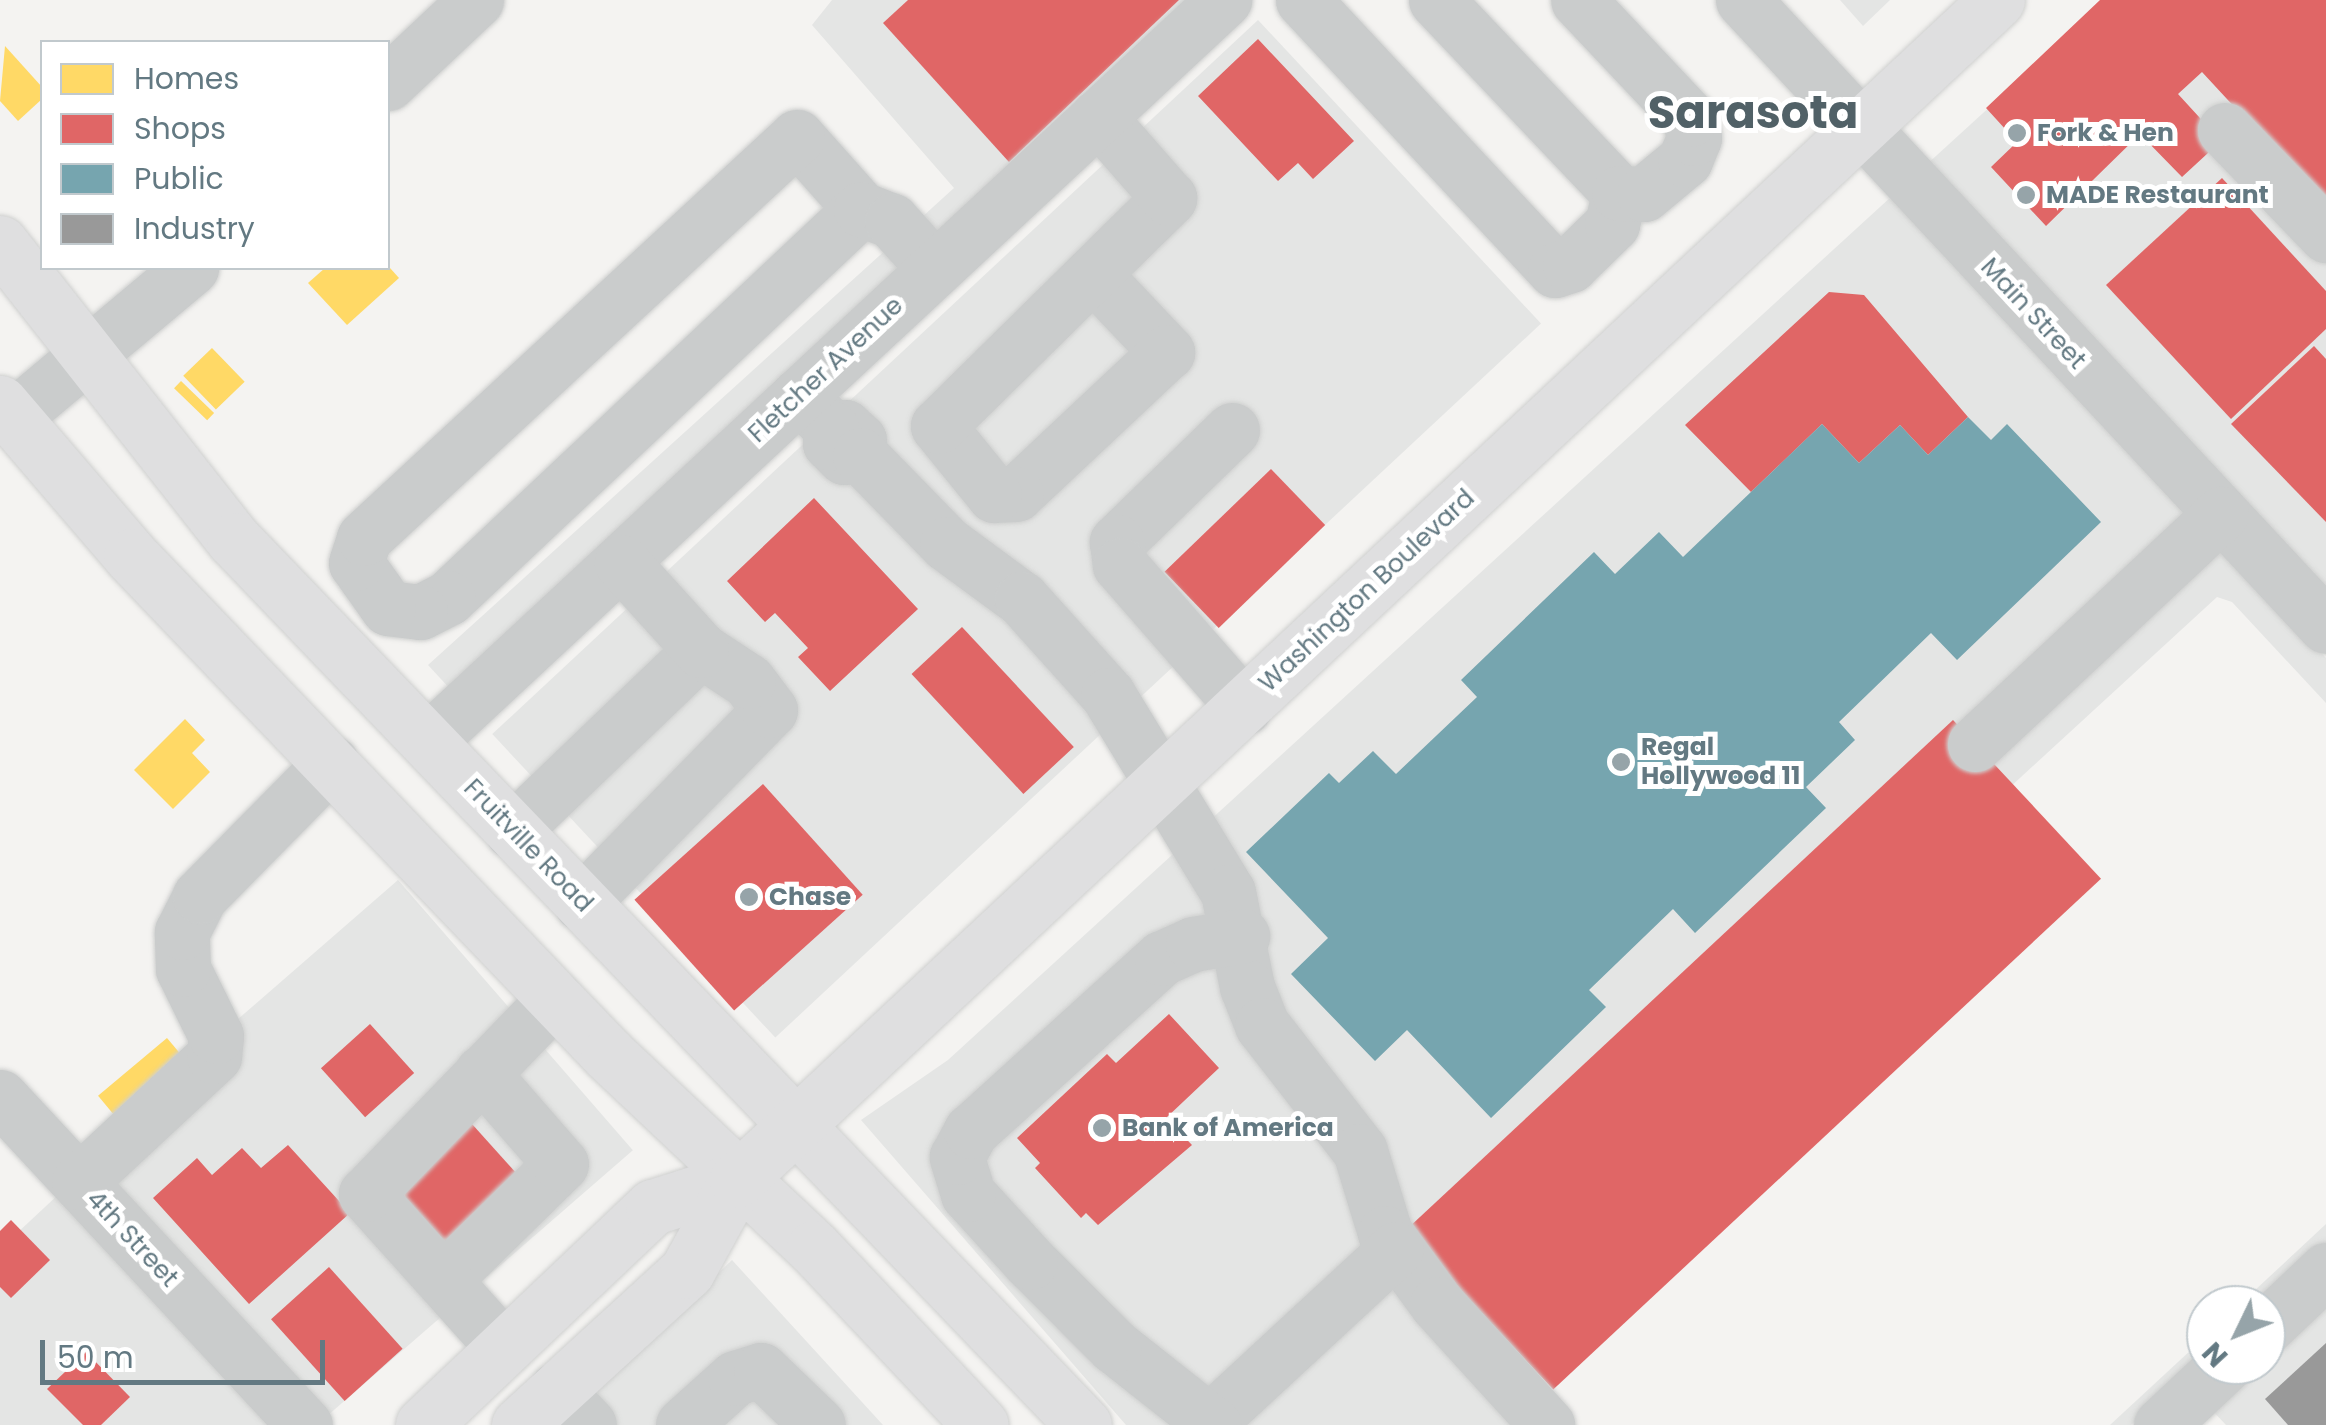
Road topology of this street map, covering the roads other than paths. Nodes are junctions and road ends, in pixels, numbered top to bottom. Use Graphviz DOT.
graph roads {
  1 [pos="476,0"];
  2 [pos="1224,0"];
  3 [pos="1303,0"];
  4 [pos="1436,0"];
  5 [pos="1578,0"];
  6 [pos="1743,0"];
  7 [pos="1997,0"];
  8 [pos="390,81"];
  9 [pos="1098,117"];
  10 [pos="1860,129"];
  11 [pos="2225,130"];
  12 [pos="1619,193"];
  13 [pos="860,208"];
  14 [pos="2326,235"];
  15 [pos="0,243"];
  16 [pos="188,270"];
  17 [pos="1093,274"];
  18 [pos="925,278"];
  19 [pos="85,358"];
  20 [pos="6,410"];
  21 [pos="830,426"];
  22 [pos="1232,430"];
  23 [pos="2221,514"];
  24 [pos="622,563"];
  25 [pos="480,570"];
  26 [pos="2326,626"];
  27 [pos="542,634"];
  28 [pos="701,650"];
  29 [pos="1244,707"];
  30 [pos="428,741"];
  31 [pos="1975,744"];
  32 [pos="331,762"];
  33 [pos="1158,787"];
  34 [pos="512,831"];
  35 [pos="581,902"];
  36 [pos="1242,936"];
  37 [pos="555,998"];
  38 [pos="482,1073"];
  39 [pos="0,1096"];
  40 [pos="798,1125"];
  41 [pos="737,1180"];
  42 [pos="80,1182"];
  43 [pos="1396,1249"];
  44 [pos="2326,1270"];
  45 [pos="444,1280"];
  46 [pos="2286,1308"];
  47 [pos="504,1348"];
  48 [pos="2208,1385"];
  49 [pos="555,1413"];
  50 [pos="2179,1419"];
  51 [pos="1212,1423"];
  52 [pos="305,1425"];
  53 [pos="423,1425"];
  54 [pos="682,1425"];
  55 [pos="818,1425"];
  56 [pos="981,1425"];
  57 [pos="1084,1425"];
  58 [pos="1547,1425"];
  1 -- 8 [label="street"];
  2 -- 9 [label="street, Fletcher Avenue"];
  3 -- 12 [label="street"];
  4 -- 12 [label="street"];
  5 -- 12 [label="street"];
  6 -- 10 [label="street, Main Street"];
  7 -- 10 [label="main road, Washington Boulevard"];
  9 -- 17 [label="street"];
  9 -- 18 [label="street, Fletcher Avenue"];
  10 -- 23 [label="street, Main Street"];
  10 -- 29 [label="main road, Washington Boulevard"];
  11 -- 14 [label="street"];
  13 -- 18 [label="street"];
  13 -- 25 [label="street"];
  13 -- 25 [label="street"];
  15 -- 19 [label="main road, Fruitville Road"];
  16 -- 19 [label="street"];
  18 -- 21 [label="street, Fletcher Avenue"];
  19 -- 20 [label="street"];
  19 -- 30 [label="main road, Fruitville Road"];
  20 -- 32 [label="main road"];
  21 -- 24 [label="street, Fletcher Avenue"];
  21 -- 33 [label="street"];
  22 -- 29 [label="street"];
  23 -- 26 [label="street, Main Street"];
  23 -- 31 [label="street"];
  24 -- 27 [label="street, Fletcher Avenue"];
  24 -- 28 [label="street"];
  25 -- 27 [label="street"];
  27 -- 30 [label="street, Fletcher Avenue"];
  28 -- 34 [label="street"];
  28 -- 35 [label="street"];
  29 -- 33 [label="main road, Washington Boulevard"];
  30 -- 34 [label="main road, Fruitville Road"];
  32 -- 37 [label="main road"];
  32 -- 42 [label="street"];
  33 -- 36 [label="street"];
  33 -- 40 [label="main road, Washington Boulevard"];
  34 -- 35 [label="main road, Fruitville Road"];
  35 -- 40 [label="main road, Fruitville Road"];
  36 -- 43 [label="street"];
  36 -- 51 [label="street"];
  37 -- 38 [label="street"];
  37 -- 41 [label="main road"];
  38 -- 45 [label="street"];
  38 -- 45 [label="street"];
  39 -- 42 [label="street, 4th Street"];
  40 -- 41 [label="main road, Washington Boulevard"];
  40 -- 57 [label="main road, Fruitville Road"];
  41 -- 47 [label="main road, Washington Boulevard"];
  41 -- 49 [label="main road, Washington Boulevard"];
  41 -- 56 [label="main road"];
  42 -- 52 [label="street, 4th Street"];
  43 -- 51 [label="street"];
  43 -- 58 [label="street"];
  44 -- 46 [label="street"];
  45 -- 47 [label="street"];
  47 -- 53 [label="main road, Washington Boulevard"];
  48 -- 50 [label="street"];
  54 -- 55 [label="street"];
}
